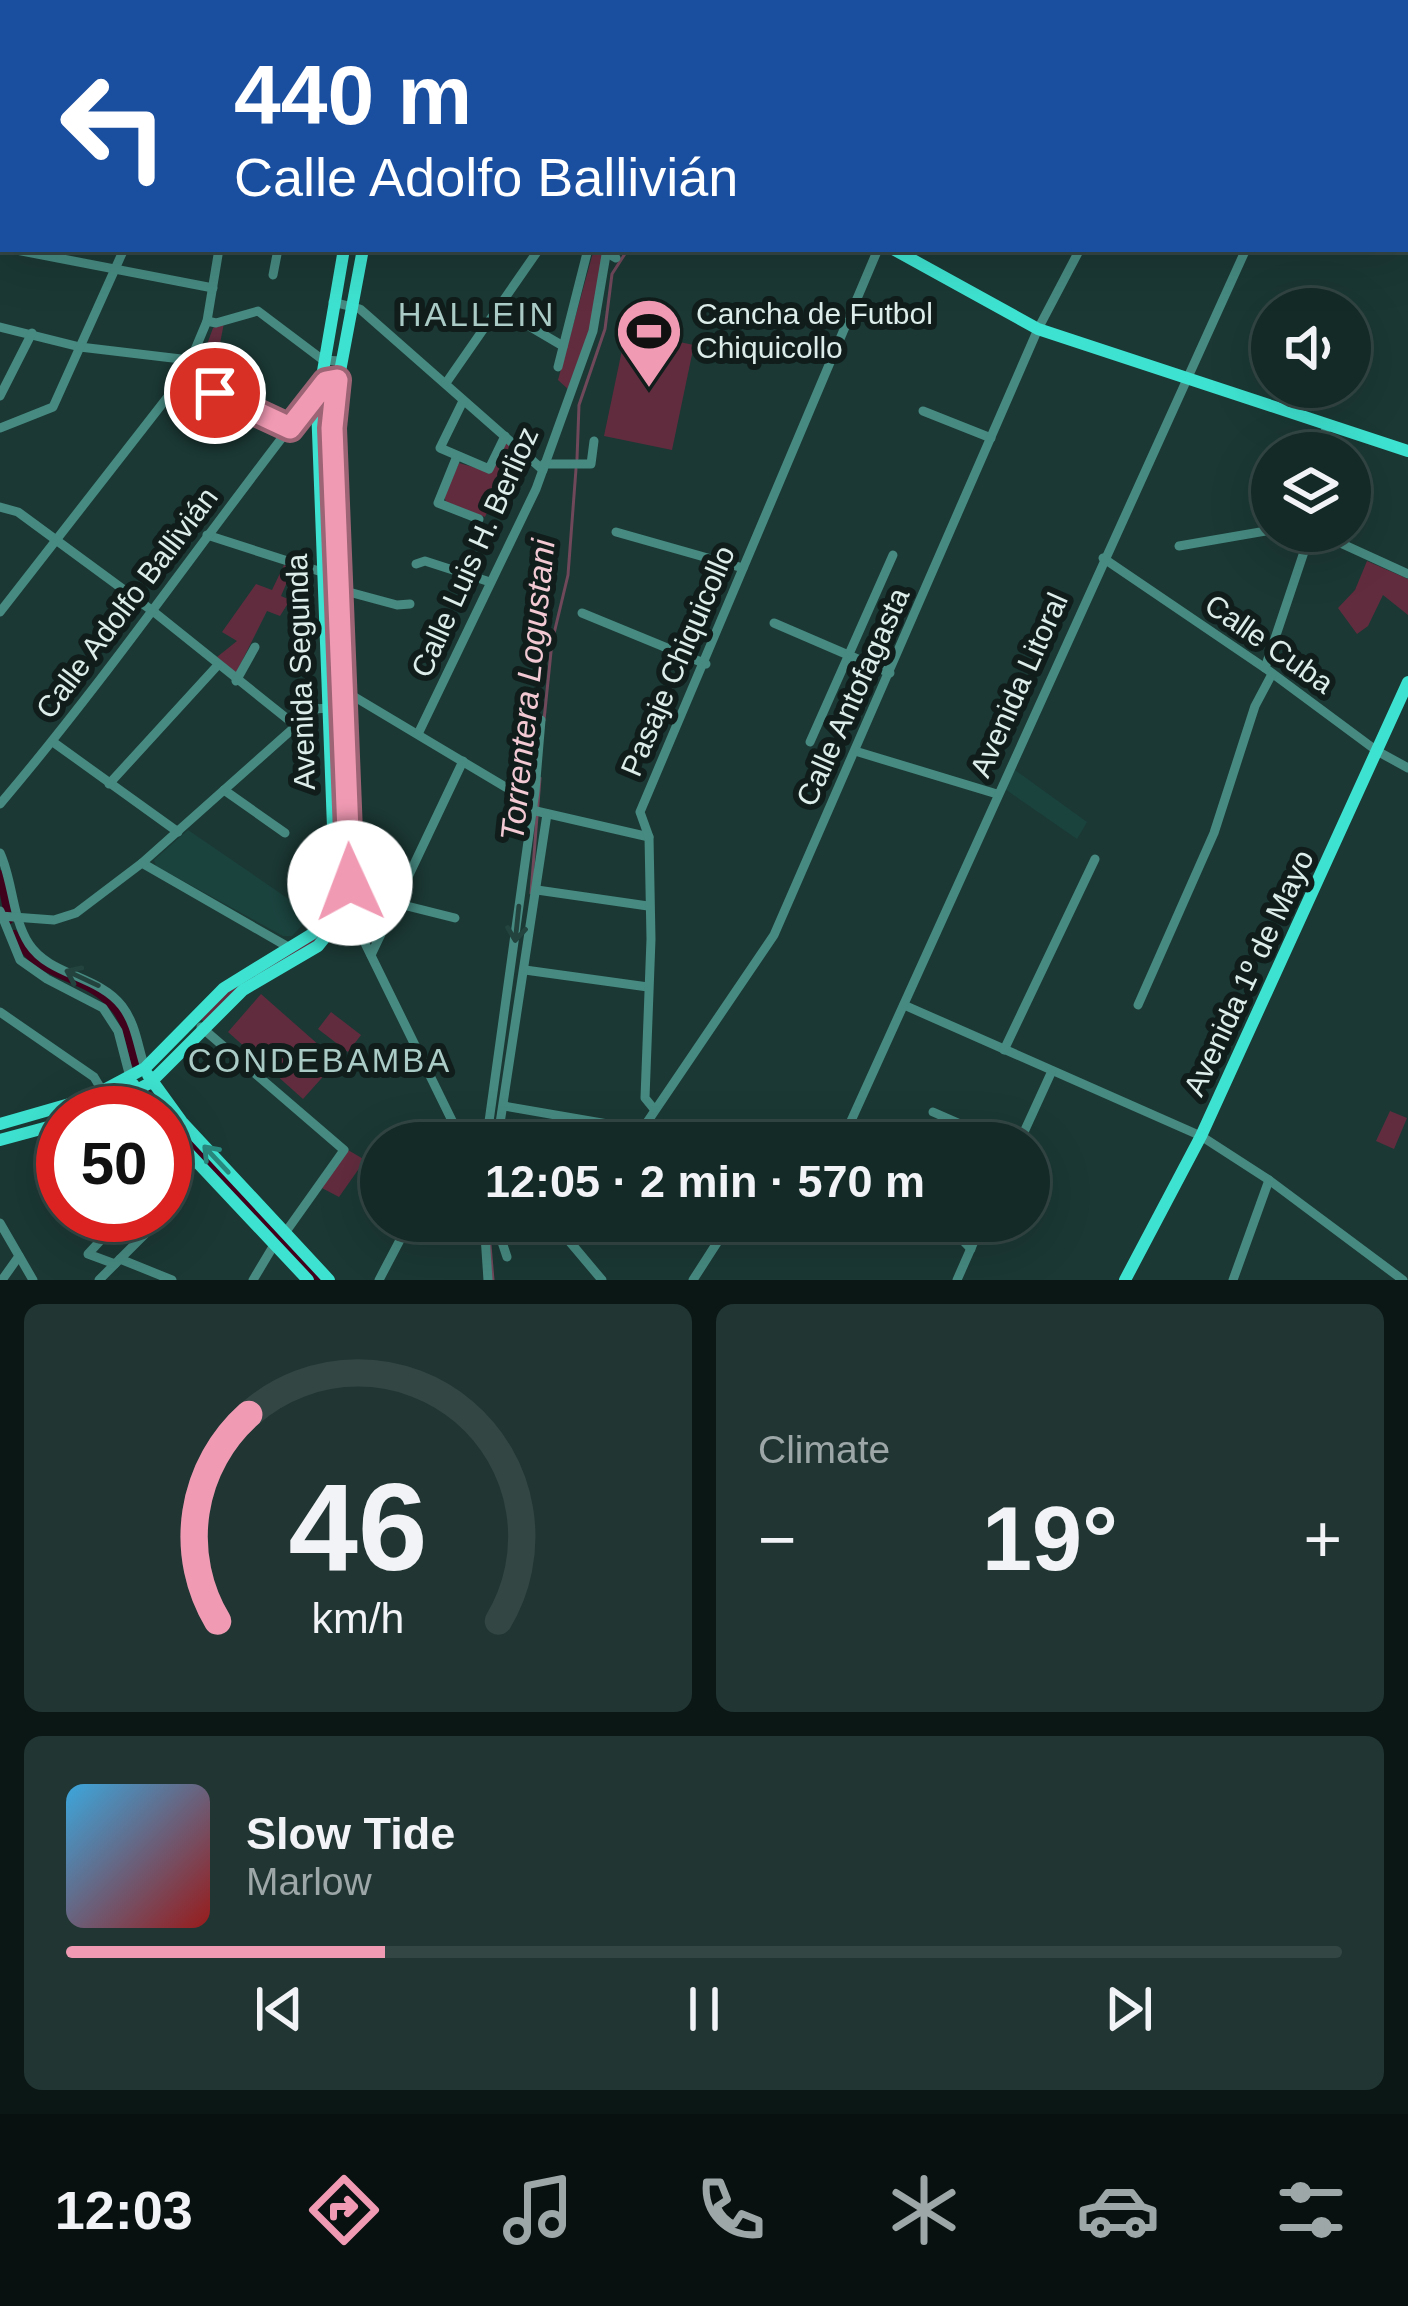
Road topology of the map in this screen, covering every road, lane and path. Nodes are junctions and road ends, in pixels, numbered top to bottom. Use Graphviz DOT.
graph roads {
  1 [pos="34,252"];
  2 [pos="122,252"];
  3 [pos="218,252"];
  4 [pos="277,252"];
  5 [pos="343,252"];
  6 [pos="362,252"];
  7 [pos="536,252"];
  8 [pos="587,252"];
  9 [pos="607,252"];
  10 [pos="877,252"];
  11 [pos="898,252"];
  12 [pos="1078,252"];
  13 [pos="1245,252"];
  14 [pos="112,272"];
  15 [pos="273,275"];
  16 [pos="212,289"];
  17 [pos="333,302"];
  18 [pos="352,305"];
  19 [pos="498,308"];
  20 [pos="207,321"];
  21 [pos="0,327"];
  22 [pos="1038,329"];
  23 [pos="32,333"];
  24 [pos="563,346"];
  25 [pos="80,347"];
  26 [pos="323,360"];
  27 [pos="341,361"];
  28 [pos="190,364"];
  29 [pos="558,367"];
  30 [pos="1186,378"];
  31 [pos="337,380"];
  32 [pos="446,383"];
  33 [pos="320,389"];
  34 [pos="0,396"];
  35 [pos="463,401"];
  36 [pos="923,411"];
  37 [pos="1327,426"];
  38 [pos="0,428"];
  39 [pos="290,428"];
  40 [pos="1325,432"];
  41 [pos="505,436"];
  42 [pos="991,438"];
  43 [pos="594,441"];
  44 [pos="1408,451"];
  45 [pos="457,456"];
  46 [pos="544,467"];
  47 [pos="0,507"];
  48 [pos="479,519"];
  49 [pos="616,532"];
  50 [pos="1251,534"];
  51 [pos="207,536"];
  52 [pos="56,540"];
  53 [pos="1179,546"];
  54 [pos="1306,552"];
  55 [pos="1359,552"];
  56 [pos="893,554"];
  57 [pos="1103,558"];
  58 [pos="416,564"];
  59 [pos="743,568"];
  60 [pos="321,572"];
  61 [pos="1408,574"];
  62 [pos="338,582"];
  63 [pos="490,582"];
  64 [pos="321,588"];
  65 [pos="410,604"];
  66 [pos="0,612"];
  67 [pos="154,612"];
  68 [pos="582,613"];
  69 [pos="774,623"];
  70 [pos="255,647"];
  71 [pos="849,655"];
  72 [pos="706,664"];
  73 [pos="217,666"];
  74 [pos="1269,671"];
  75 [pos="890,673"];
  76 [pos="236,681"];
  77 [pos="1408,682"];
  78 [pos="328,700"];
  79 [pos="343,700"];
  80 [pos="541,720"];
  81 [pos="295,725"];
  82 [pos="418,734"];
  83 [pos="53,742"];
  84 [pos="810,742"];
  85 [pos="855,751"];
  86 [pos="1377,751"];
  87 [pos="464,761"];
  88 [pos="1408,768"];
  89 [pos="109,784"];
  90 [pos="224,790"];
  91 [pos="997,794"];
  92 [pos="0,804"];
  93 [pos="539,811"];
  94 [pos="178,832"];
  95 [pos="285,833"];
  96 [pos="649,837"];
  97 [pos="0,853"];
  98 [pos="1095,859"];
  99 [pos="142,863"];
  100 [pos="537,890"];
  101 [pos="395,903"];
  102 [pos="648,906"];
  103 [pos="343,915"];
  104 [pos="7,916"];
  105 [pos="455,917"];
  106 [pos="290,948"];
  107 [pos="371,955"];
  108 [pos="525,970"];
  109 [pos="648,987"];
  110 [pos="904,1005"];
  111 [pos="1138,1005"];
  112 [pos="0,1012"];
  113 [pos="198,1024"];
  114 [pos="1004,1050"];
  115 [pos="1051,1073"];
  116 [pos="148,1076"];
  117 [pos="130,1077"];
  118 [pos="99,1086"];
  119 [pos="114,1086"];
  120 [pos="134,1086"];
  121 [pos="141,1086"];
  122 [pos="504,1106"];
  123 [pos="654,1109"];
  124 [pos="933,1112"];
  125 [pos="36,1113"];
  126 [pos="449,1122"];
  127 [pos="489,1122"];
  128 [pos="501,1122"];
  129 [pos="591,1122"];
  130 [pos="646,1122"];
  131 [pos="851,1122"];
  132 [pos="956,1122"];
  133 [pos="1029,1122"];
  134 [pos="0,1124"];
  135 [pos="36,1130"];
  136 [pos="1201,1136"];
  137 [pos="0,1140"];
  138 [pos="192,1157"];
  139 [pos="196,1161"];
  140 [pos="192,1165"];
  141 [pos="1269,1180"];
  142 [pos="0,1223"];
  143 [pos="285,1233"];
  144 [pos="99,1242"];
  145 [pos="138,1242"];
  146 [pos="399,1242"];
  147 [pos="485,1242"];
  148 [pos="502,1242"];
  149 [pos="570,1242"];
  150 [pos="717,1242"];
  151 [pos="964,1242"];
  152 [pos="973,1242"];
  153 [pos="274,1245"];
  154 [pos="970,1249"];
  155 [pos="19,1256"];
  156 [pos="507,1257"];
  157 [pos="118,1262"];
  158 [pos="2,1280"];
  159 [pos="33,1280"];
  160 [pos="99,1280"];
  161 [pos="172,1280"];
  162 [pos="253,1280"];
  163 [pos="308,1280"];
  164 [pos="329,1280"];
  165 [pos="379,1280"];
  166 [pos="488,1280"];
  167 [pos="602,1280"];
  168 [pos="693,1280"];
  169 [pos="957,1280"];
  170 [pos="1125,1280"];
  171 [pos="1232,1280"];
  172 [pos="1402,1280"];
  1 -- 14 [label="street"];
  2 -- 14 [label="street"];
  3 -- 16 [label="street"];
  4 -- 15 [label="street"];
  5 -- 17 [label="main road, Avenida Segunda"];
  6 -- 18 [label="main road, Avenida Segunda"];
  7 -- 19 [label="street"];
  8 -- 24 [label="street"];
  9 -- 46 [label="street, Calle Luis H. Berlioz"];
  10 -- 59 [label="street, Pasaje Chiquicollo"];
  11 -- 22 [label="main road"];
  12 -- 22 [label="street, Calle Antofagasta"];
  13 -- 30 [label="street, Avenida Litoral"];
  14 -- 16 [label="street"];
  14 -- 25 [label="street"];
  16 -- 20 [label="street"];
  17 -- 18 [label="street"];
  17 -- 26 [label="main road, Avenida Segunda"];
  18 -- 27 [label="main road, Avenida Segunda"];
  18 -- 32 [label="street"];
  19 -- 24 [label="street"];
  19 -- 32 [label="street"];
  20 -- 26 [label="street"];
  20 -- 28 [label="street"];
  21 -- 23 [label="street"];
  22 -- 30 [label="main road"];
  22 -- 42 [label="street, Calle Antofagasta"];
  23 -- 25 [label="street"];
  23 -- 34 [label="street"];
  24 -- 29 [label="street"];
  25 -- 28 [label="street"];
  25 -- 38 [label="street"];
  26 -- 27 [label="street"];
  26 -- 33 [label="main road, Avenida Segunda"];
  27 -- 31 [label="main road, Avenida Segunda"];
  28 -- 39 [label="street"];
  28 -- 52 [label="street"];
  30 -- 37 [label="main road"];
  30 -- 57 [label="street, Avenida Litoral"];
  31 -- 33 [label="street, Calle Adolfo Ballivián"];
  31 -- 62 [label="main road, Avenida Segunda"];
  32 -- 35 [label="street"];
  33 -- 39 [label="street, Calle Adolfo Ballivián"];
  33 -- 60 [label="main road, Avenida Segunda"];
  35 -- 41 [label="street"];
  35 -- 45 [label="street"];
  36 -- 42 [label="street"];
  37 -- 40 [label="street"];
  37 -- 44 [label="main road"];
  39 -- 51 [label="street, Calle Adolfo Ballivián"];
  41 -- 45 [label="street"];
  41 -- 46 [label="street"];
  42 -- 75 [label="street, Calle Antofagasta"];
  43 -- 46 [label="street"];
  45 -- 48 [label="street"];
  46 -- 63 [label="street, Calle Luis H. Berlioz"];
  47 -- 52 [label="street"];
  49 -- 59 [label="street"];
  50 -- 53 [label="street"];
  51 -- 60 [label="street"];
  51 -- 67 [label="street, Calle Adolfo Ballivián"];
  52 -- 66 [label="street"];
  52 -- 67 [label="street"];
  54 -- 74 [label="street"];
  55 -- 61 [label="street"];
  56 -- 71 [label="street"];
  57 -- 74 [label="street, Calle Cuba"];
  57 -- 91 [label="street, Avenida Litoral"];
  58 -- 63 [label="street"];
  59 -- 72 [label="street, Pasaje Chiquicollo"];
  60 -- 62 [label="street"];
  60 -- 64 [label="main road, Avenida Segunda"];
  62 -- 64 [label="street"];
  62 -- 65 [label="street"];
  62 -- 79 [label="main road, Avenida Segunda"];
  63 -- 82 [label="street, Calle Luis H. Berlioz"];
  64 -- 78 [label="main road, Avenida Segunda"];
  67 -- 73 [label="street"];
  67 -- 83 [label="street, Calle Adolfo Ballivián"];
  68 -- 72 [label="street"];
  69 -- 71 [label="street"];
  70 -- 76 [label="street"];
  71 -- 75 [label="street"];
  71 -- 84 [label="street"];
  72 -- 96 [label="street, Pasaje Chiquicollo"];
  73 -- 76 [label="street"];
  73 -- 89 [label="street"];
  74 -- 86 [label="street, Calle Cuba"];
  74 -- 111 [label="street"];
  75 -- 85 [label="street, Calle Antofagasta"];
  76 -- 81 [label="street"];
  77 -- 86 [label="main road, Avenida 1º de Mayo"];
  78 -- 79 [label="street"];
  78 -- 81 [label="street"];
  78 -- 106 [label="main road, Avenida Segunda"];
  79 -- 82 [label="street"];
  79 -- 103 [label="main road, Avenida Segunda"];
  80 -- 93 [label="street"];
  81 -- 90 [label="street"];
  82 -- 87 [label="street"];
  83 -- 89 [label="street"];
  83 -- 92 [label="street, Calle Adolfo Ballivián"];
  85 -- 91 [label="street"];
  85 -- 123 [label="street, Calle Antofagasta"];
  86 -- 88 [label="street, Calle Cuba"];
  86 -- 136 [label="main road, Avenida 1º de Mayo"];
  87 -- 93 [label="street"];
  87 -- 101 [label="street"];
  89 -- 94 [label="street"];
  90 -- 94 [label="street"];
  90 -- 95 [label="street"];
  91 -- 110 [label="street, Avenida Litoral"];
  93 -- 96 [label="street"];
  93 -- 100 [label="street"];
  93 -- 127 [label="street, one-way"];
  94 -- 99 [label="street"];
  96 -- 102 [label="street, Pasaje Chiquicollo"];
  97 -- 104 [label="street"];
  98 -- 114 [label="street"];
  99 -- 104 [label="street"];
  99 -- 106 [label="street"];
  100 -- 102 [label="street"];
  100 -- 108 [label="street"];
  101 -- 105 [label="street"];
  101 -- 107 [label="street"];
  102 -- 109 [label="street, Pasaje Chiquicollo"];
  103 -- 107 [label="street"];
  103 -- 113 [label="main road, Avenida Segunda"];
  116 -- 104 [label="street, one-way"];
  104 -- 117 [label="street"];
  106 -- 113 [label="main road, Avenida Segunda"];
  107 -- 126 [label="street"];
  108 -- 109 [label="street"];
  108 -- 122 [label="street"];
  109 -- 123 [label="street, Pasaje Chiquicollo"];
  110 -- 114 [label="street"];
  110 -- 131 [label="street, Avenida Litoral"];
  112 -- 118 [label="street"];
  113 -- 116 [label="main road, Avenida Segunda"];
  113 -- 143 [label="street"];
  114 -- 115 [label="street"];
  115 -- 133 [label="street"];
  115 -- 136 [label="street"];
  116 -- 117 [label="main road, Avenida Segunda"];
  116 -- 121 [label="main road, Avenida Segunda"];
  143 -- 116 [label="main road, one-way"];
  117 -- 119 [label="main road, Avenida Segunda"];
  117 -- 120 [label="main road"];
  122 -- 128 [label="street"];
  122 -- 129 [label="street"];
  123 -- 130 [label="street, Calle Antofagasta"];
  124 -- 132 [label="street"];
  125 -- 134 [label="main road, Avenida Segunda"];
  135 -- 137 [label="main road"];
  136 -- 141 [label="street"];
  136 -- 170 [label="main road, Avenida 1º de Mayo"];
  138 -- 139 [label="main road"];
  139 -- 140 [label="street"];
  139 -- 153 [label="main road"];
  141 -- 171 [label="street"];
  141 -- 172 [label="street"];
  142 -- 155 [label="street"];
  143 -- 164 [label="main road"];
  144 -- 157 [label="street"];
  145 -- 157 [label="street"];
  146 -- 165 [label="street"];
  147 -- 166 [label="street"];
  148 -- 156 [label="street"];
  149 -- 167 [label="street"];
  150 -- 168 [label="street"];
  151 -- 154 [label="street"];
  152 -- 154 [label="street"];
  153 -- 162 [label="street"];
  153 -- 163 [label="main road"];
  154 -- 169 [label="street"];
  155 -- 158 [label="street"];
  155 -- 159 [label="street"];
  157 -- 160 [label="street"];
  157 -- 161 [label="street"];
}
